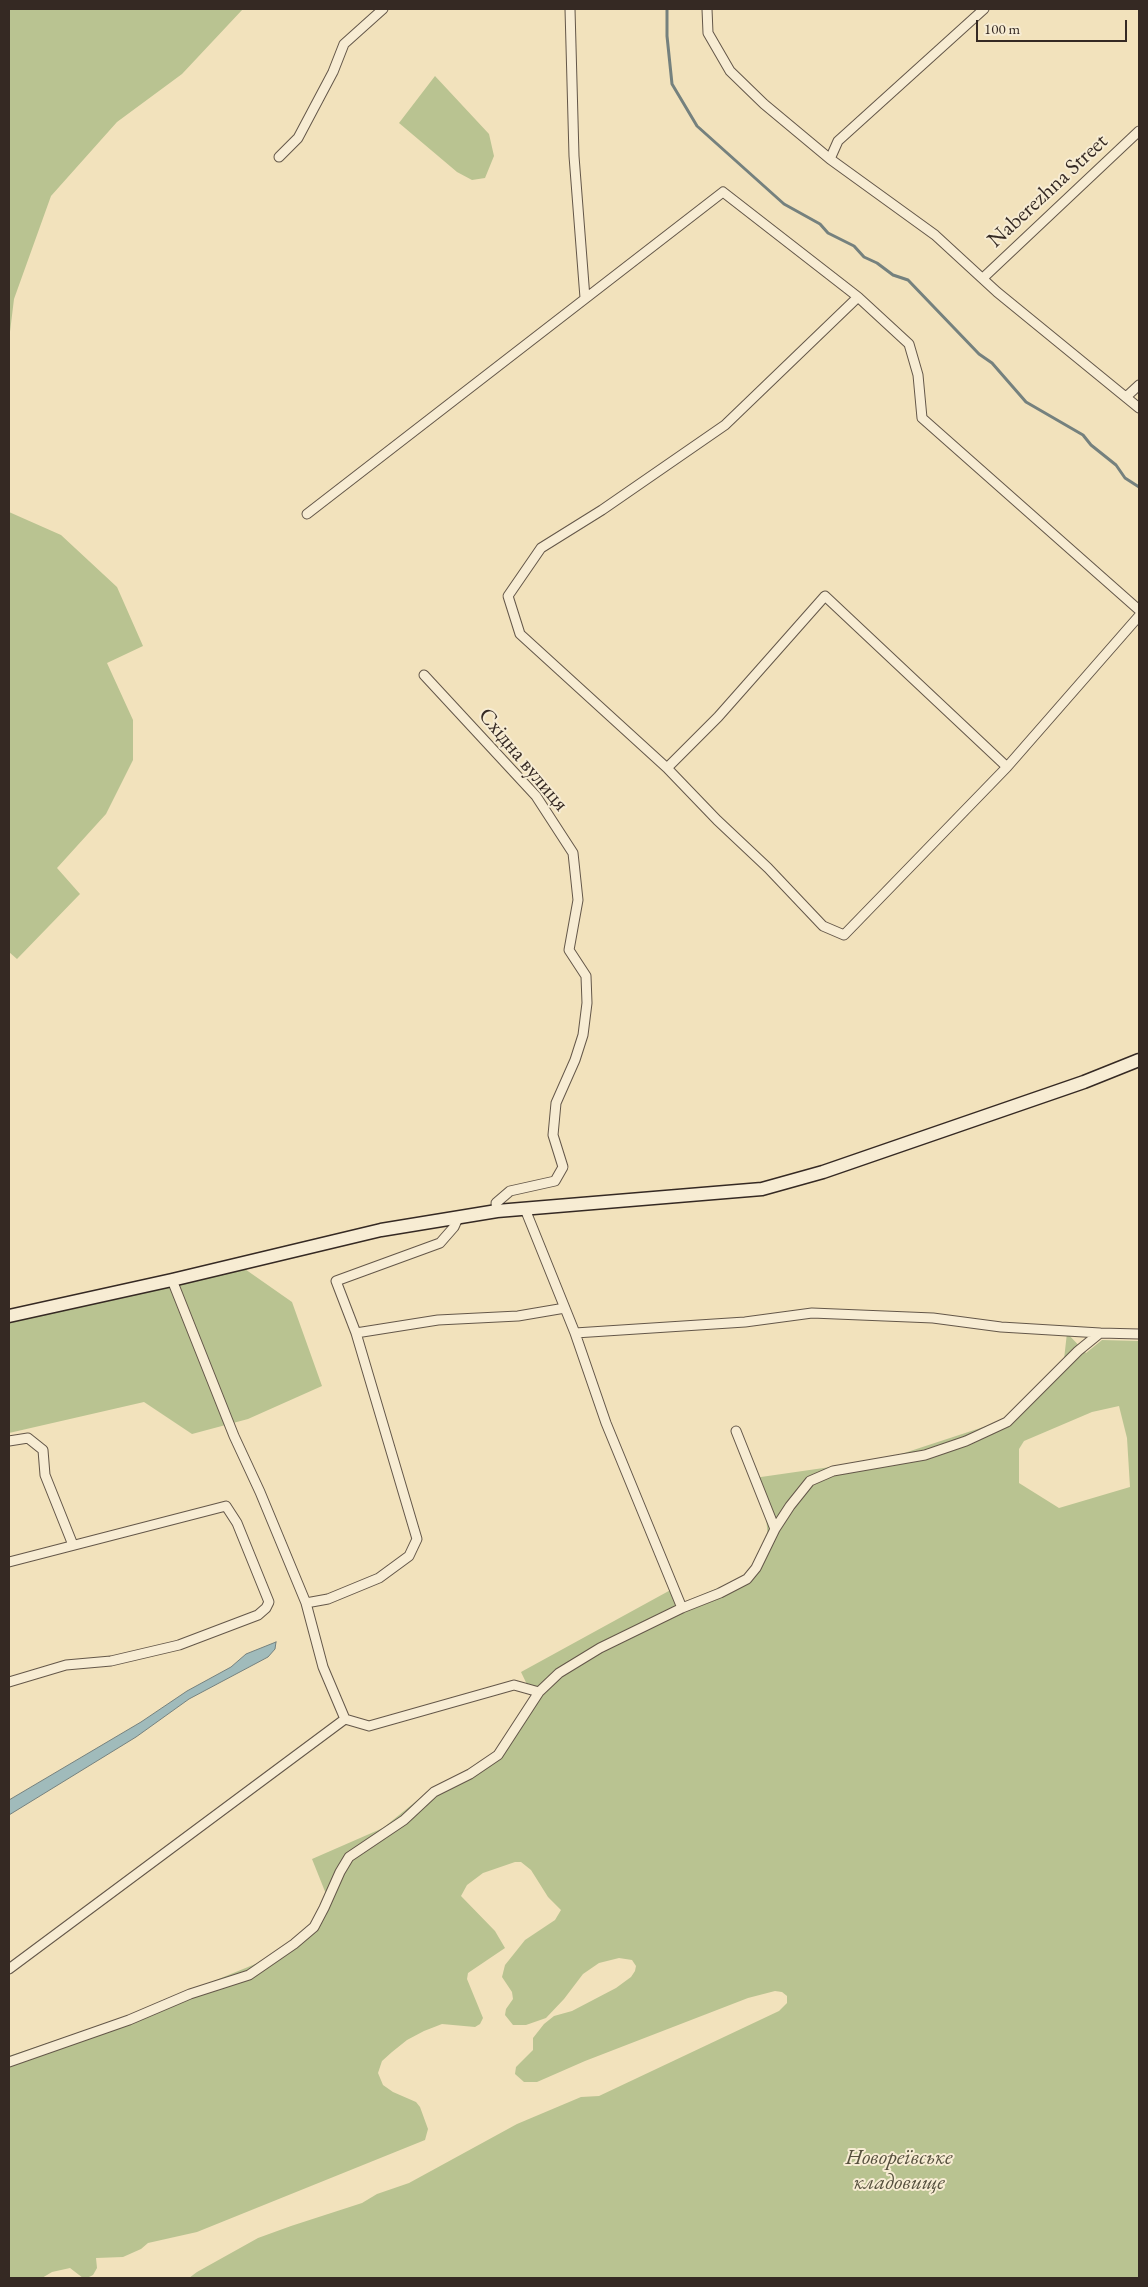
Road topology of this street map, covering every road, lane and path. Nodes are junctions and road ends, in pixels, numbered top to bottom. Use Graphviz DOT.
graph roads {
  1 [pos="383,9"];
  2 [pos="570,9"];
  3 [pos="707,9"];
  4 [pos="984,9"];
  5 [pos="1139,130"];
  6 [pos="279,157"];
  7 [pos="830,158"];
  8 [pos="983,278"];
  9 [pos="858,297"];
  10 [pos="585,298"];
  11 [pos="1139,385"];
  12 [pos="1126,397"];
  13 [pos="1139,408"];
  14 [pos="307,514"];
  15 [pos="1139,610"];
  16 [pos="1139,616"];
  17 [pos="424,676"];
  18 [pos="1007,767"];
  19 [pos="667,768"];
  20 [pos="1139,1060"];
  21 [pos="525,1209"];
  22 [pos="497,1211"];
  23 [pos="458,1218"];
  24 [pos="172,1280"];
  25 [pos="564,1308"];
  26 [pos="9,1316"];
  27 [pos="356,1333"];
  28 [pos="1100,1333"];
  29 [pos="575,1334"];
  30 [pos="1139,1334"];
  31 [pos="736,1431"];
  32 [pos="9,1442"];
  33 [pos="775,1529"];
  34 [pos="73,1545"];
  35 [pos="9,1562"];
  36 [pos="306,1604"];
  37 [pos="682,1608"];
  38 [pos="9,1682"];
  39 [pos="538,1692"];
  40 [pos="345,1719"];
  41 [pos="9,1969"];
  42 [pos="9,2062"];
  1 -- 6 [label="street"];
  2 -- 10 [label="street"];
  3 -- 7 [label="street"];
  4 -- 7 [label="street"];
  5 -- 8 [label="street, Naberezhna Street"];
  7 -- 8 [label="street"];
  8 -- 12 [label="street"];
  9 -- 10 [label="street"];
  9 -- 15 [label="street"];
  9 -- 19 [label="street"];
  10 -- 14 [label="street"];
  11 -- 12 [label="street"];
  12 -- 13 [label="street"];
  16 -- 18 [label="street"];
  17 -- 22 [label="street, Східна вулиця"];
  18 -- 19 [label="street"];
  18 -- 19 [label="street"];
  20 -- 21 [label="main road"];
  21 -- 22 [label="main road"];
  21 -- 25 [label="street"];
  22 -- 23 [label="main road"];
  23 -- 24 [label="main road"];
  23 -- 27 [label="street"];
  24 -- 26 [label="main road"];
  24 -- 36 [label="street"];
  25 -- 27 [label="street"];
  25 -- 29 [label="street"];
  27 -- 36 [label="street"];
  28 -- 29 [label="street"];
  28 -- 30 [label="street"];
  28 -- 33 [label="street"];
  29 -- 37 [label="street"];
  31 -- 33 [label="street"];
  32 -- 34 [label="street"];
  33 -- 37 [label="street"];
  34 -- 35 [label="street"];
  34 -- 38 [label="street"];
  36 -- 40 [label="street"];
  37 -- 39 [label="street"];
  39 -- 40 [label="street"];
  39 -- 42 [label="street"];
  40 -- 41 [label="street"];
}
